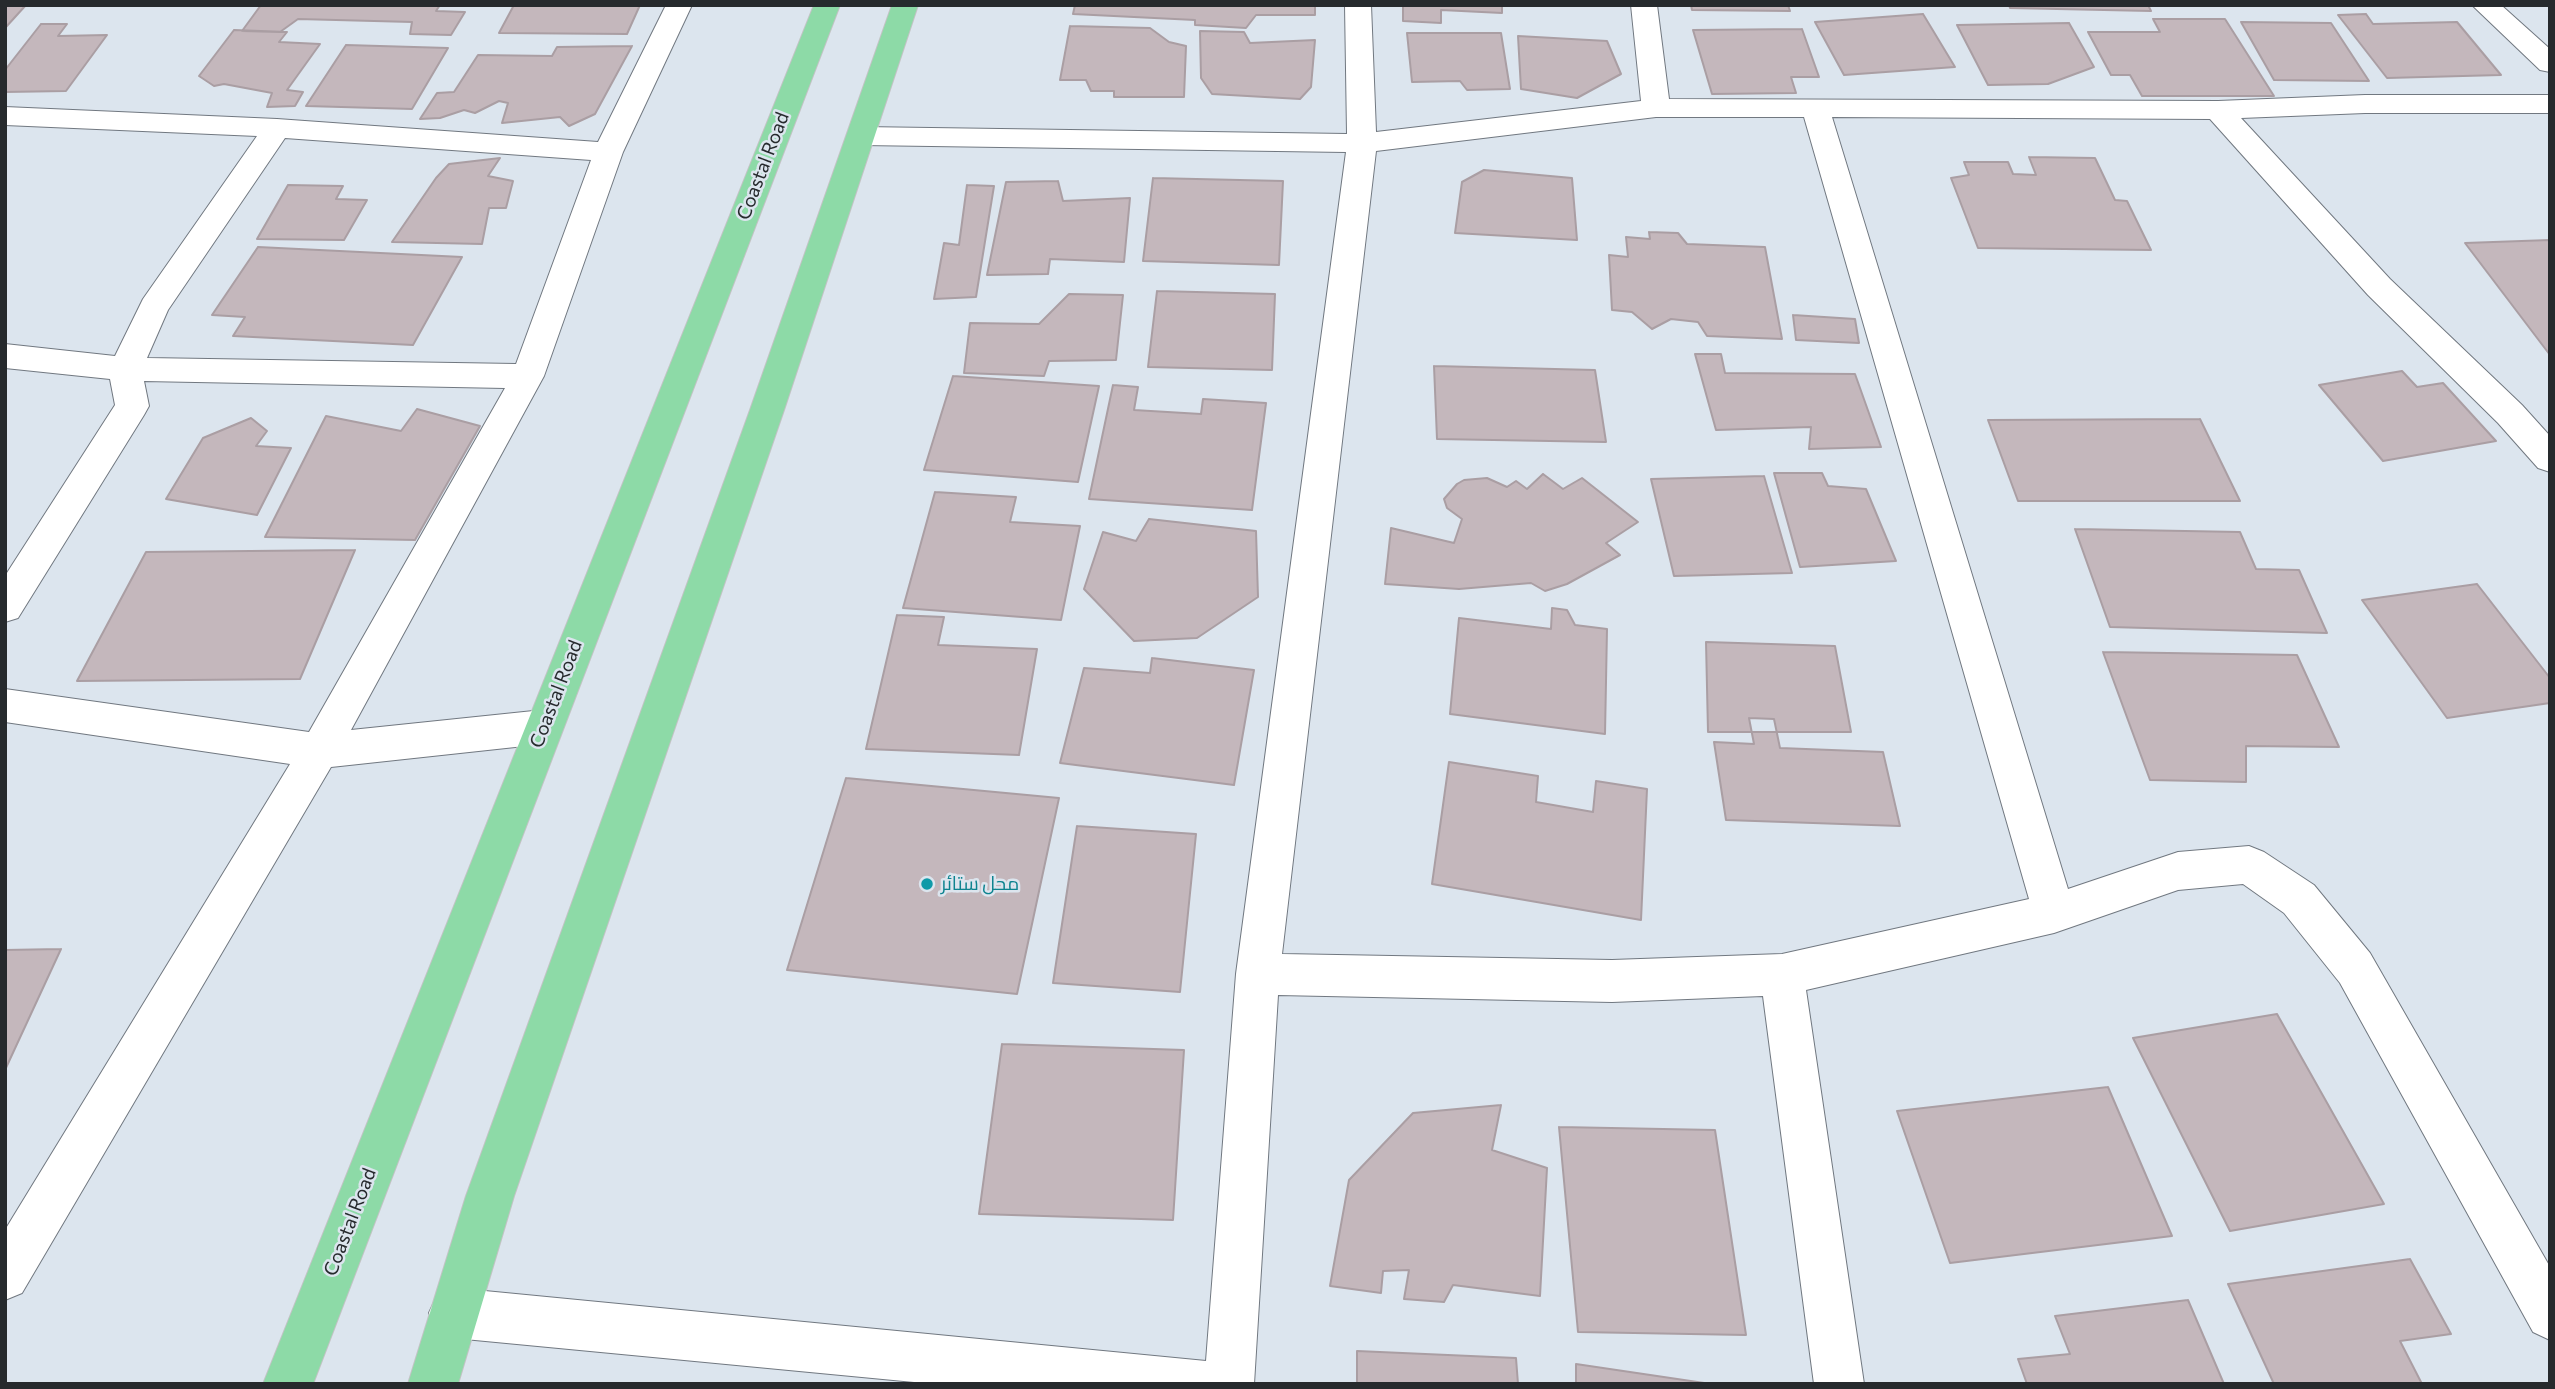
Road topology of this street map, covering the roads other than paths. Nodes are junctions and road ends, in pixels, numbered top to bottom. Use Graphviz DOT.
graph roads {
  1 [pos="679,5"];
  2 [pos="827,5"];
  3 [pos="905,5"];
  4 [pos="1358,5"];
  5 [pos="1644,5"];
  6 [pos="2485,5"];
  7 [pos="2550,64"];
  8 [pos="2550,104"];
  9 [pos="1815,107"];
  10 [pos="1656,108"];
  11 [pos="2218,110"];
  12 [pos="5,116"];
  13 [pos="277,128"];
  14 [pos="862,136"];
  15 [pos="1362,143"];
  16 [pos="608,152"];
  17 [pos="5,356"];
  18 [pos="125,369"];
  19 [pos="528,376"];
  20 [pos="2550,459"];
  21 [pos="5,607"];
  22 [pos="5,705"];
  23 [pos="543,727"];
  24 [pos="319,751"];
  25 [pos="2054,913"];
  26 [pos="1258,974"];
  27 [pos="1782,975"];
  28 [pos="5,1276"];
  29 [pos="454,1313"];
  30 [pos="2550,1315"];
  31 [pos="288,1384"];
  32 [pos="433,1384"];
  33 [pos="1201,1384"];
  34 [pos="1229,1384"];
  35 [pos="1839,1384"];
  1 -- 16 [label="street"];
  2 -- 23 [label="highway, Coastal Road"];
  3 -- 14 [label="highway"];
  4 -- 15 [label="street"];
  5 -- 10 [label="street"];
  6 -- 7 [label="street"];
  8 -- 11 [label="street"];
  9 -- 10 [label="street"];
  9 -- 11 [label="street"];
  9 -- 25 [label="street"];
  10 -- 15 [label="street"];
  11 -- 20 [label="street"];
  12 -- 13 [label="street"];
  13 -- 16 [label="street"];
  13 -- 18 [label="street"];
  14 -- 15 [label="street"];
  14 -- 29 [label="highway"];
  15 -- 26 [label="street"];
  16 -- 19 [label="street"];
  17 -- 18 [label="street"];
  18 -- 19 [label="street"];
  18 -- 21 [label="street"];
  19 -- 24 [label="street"];
  22 -- 24 [label="street"];
  23 -- 24 [label="street"];
  23 -- 31 [label="highway, Coastal Road"];
  24 -- 28 [label="street"];
  25 -- 27 [label="street"];
  25 -- 30 [label="street"];
  26 -- 27 [label="street"];
  26 -- 34 [label="street"];
  27 -- 35 [label="street"];
  29 -- 32 [label="highway"];
  29 -- 33 [label="street"];
}
